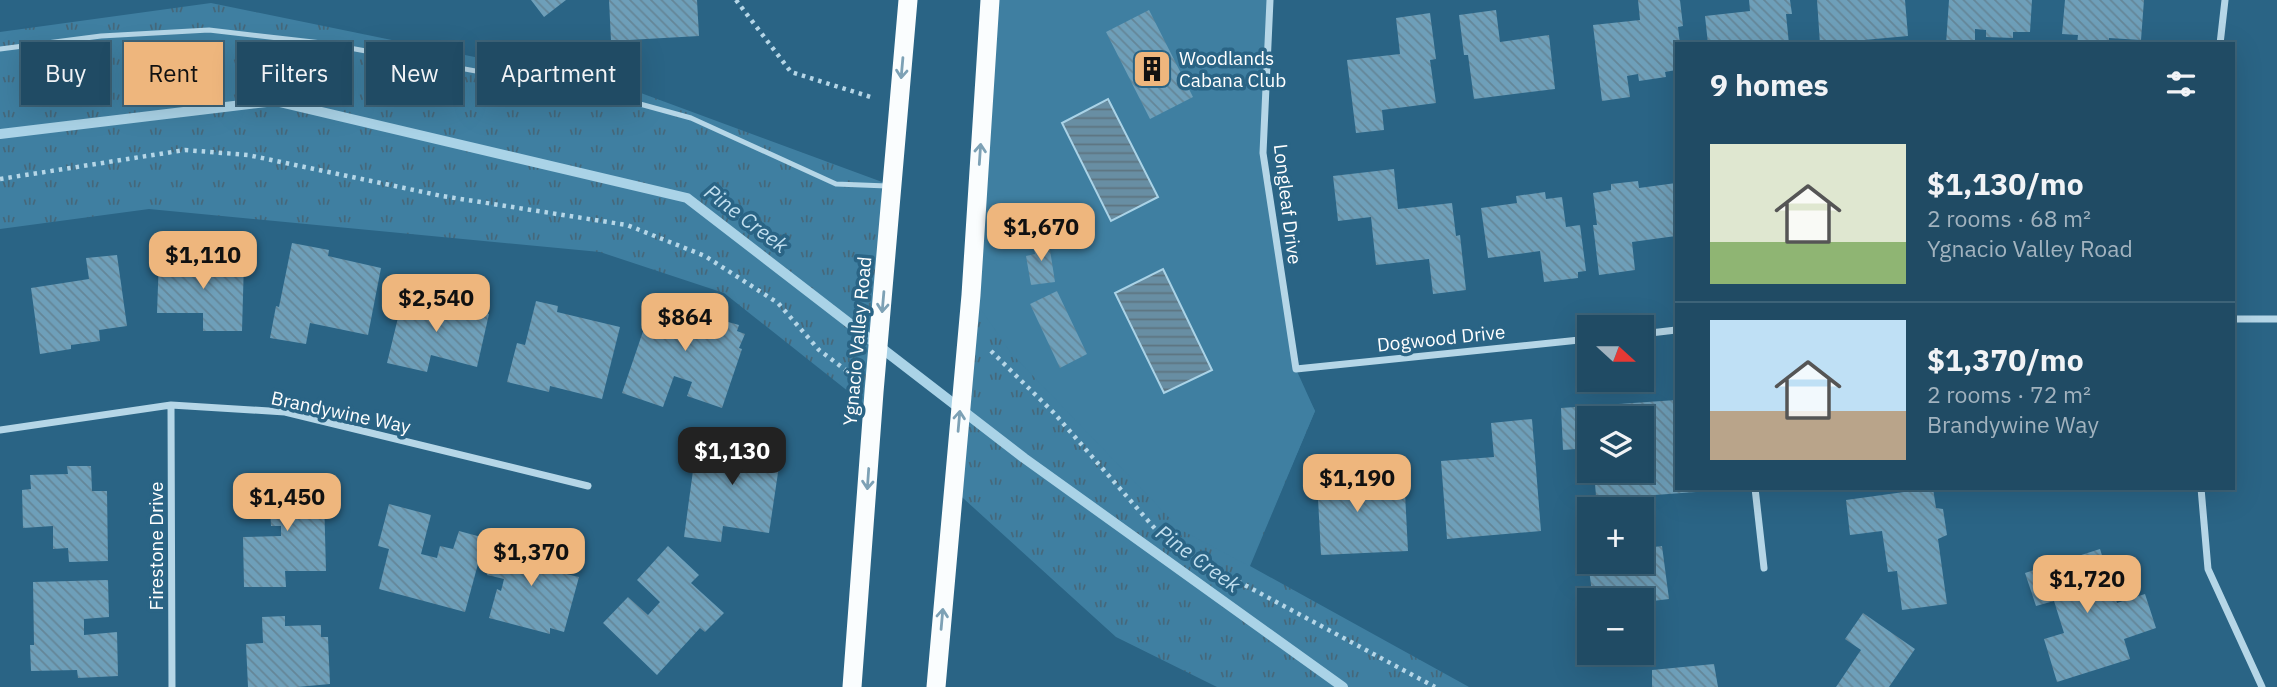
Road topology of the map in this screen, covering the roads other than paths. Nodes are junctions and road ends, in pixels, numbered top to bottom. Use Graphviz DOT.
graph roads {
  1 [pos="908,0"];
  2 [pos="990,0"];
  3 [pos="1270,0"];
  4 [pos="2225,0"];
  5 [pos="2220,42"];
  6 [pos="0,49"];
  7 [pos="893,186"];
  8 [pos="2235,319"];
  9 [pos="2277,319"];
  10 [pos="1675,330"];
  11 [pos="1654,333"];
  12 [pos="1577,340"];
  13 [pos="1296,369"];
  14 [pos="171,405"];
  15 [pos="0,430"];
  16 [pos="588,486"];
  17 [pos="1755,490"];
  18 [pos="2201,490"];
  19 [pos="1764,568"];
  20 [pos="172,687"];
  21 [pos="852,687"];
  22 [pos="936,687"];
  23 [pos="2262,687"];
  1 -- 7 [label="highway, Ygnacio Valley Road, one-way"];
  22 -- 2 [label="highway, one-way"];
  3 -- 13 [label="street, Longleaf Drive"];
  4 -- 5 [label="street"];
  6 -- 7 [label="lane"];
  7 -- 21 [label="highway, Ygnacio Valley Road, one-way"];
  8 -- 9 [label="street"];
  10 -- 11 [label="street"];
  12 -- 13 [label="street, Dogwood Drive"];
  14 -- 15 [label="street, Brandywine Way"];
  14 -- 16 [label="street, Brandywine Way"];
  14 -- 20 [label="street, Firestone Drive"];
  17 -- 19 [label="street"];
  18 -- 23 [label="street"];
}
